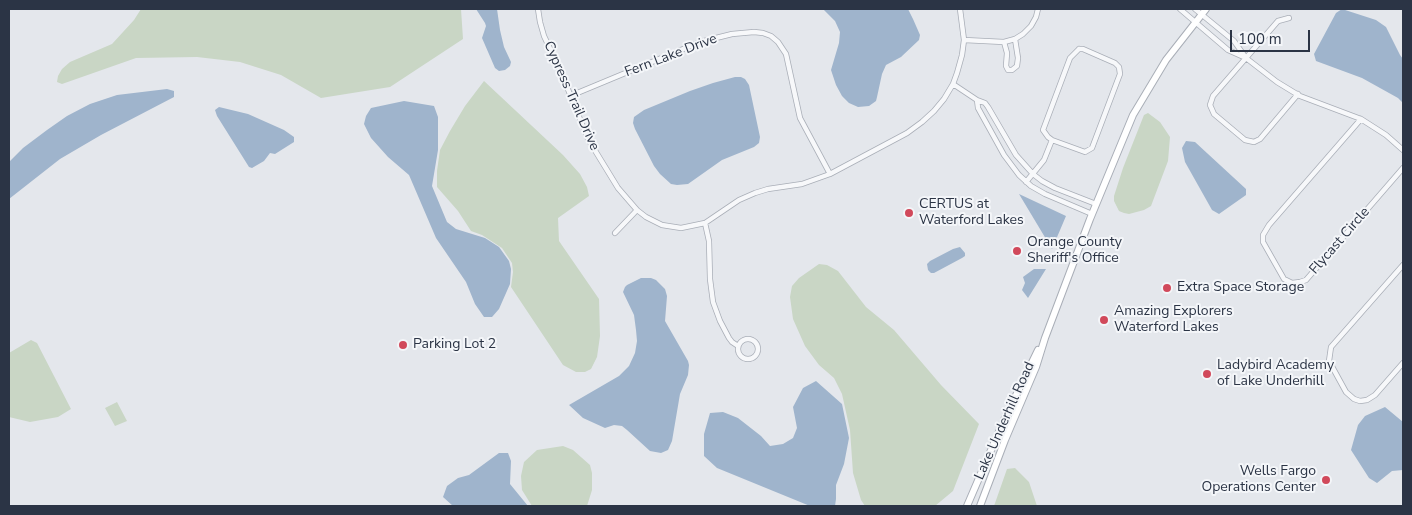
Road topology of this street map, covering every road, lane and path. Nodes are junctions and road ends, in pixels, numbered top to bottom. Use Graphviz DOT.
graph roads {
  1 [pos="538,9"];
  2 [pos="960,9"];
  3 [pos="1038,9"];
  4 [pos="1180,9"];
  5 [pos="1201,10"];
  6 [pos="1288,18"];
  7 [pos="1195,21"];
  8 [pos="1015,39"];
  9 [pos="964,40"];
  10 [pos="1004,42"];
  11 [pos="1246,58"];
  12 [pos="953,84"];
  13 [pos="1298,94"];
  14 [pos="570,96"];
  15 [pos="977,100"];
  16 [pos="1361,119"];
  17 [pos="1000,127"];
  18 [pos="991,132"];
  19 [pos="1052,140"];
  20 [pos="1403,150"];
  21 [pos="1403,168"];
  22 [pos="830,174"];
  23 [pos="1033,174"];
  24 [pos="1026,182"];
  25 [pos="1096,204"];
  26 [pos="637,210"];
  27 [pos="1092,214"];
  28 [pos="705,223"];
  29 [pos="614,233"];
  30 [pos="1403,265"];
  31 [pos="1045,338"];
  32 [pos="738,346"];
  33 [pos="1403,363"];
  34 [pos="1398,369"];
  35 [pos="1403,373"];
  36 [pos="967,506"];
  37 [pos="980,506"];
  1 -- 14 [label="street, Cypress Trail Drive"];
  2 -- 9 [label="street, Cypress Trail Drive"];
  3 -- 8 [label="street"];
  4 -- 7 [label="street"];
  5 -- 7 [label="street, Lake Underhill Road"];
  5 -- 11 [label="street"];
  6 -- 11 [label="street"];
  7 -- 11 [label="street"];
  7 -- 25 [label="street, Lake Underhill Road"];
  8 -- 10 [label="street"];
  8 -- 10 [label="street"];
  9 -- 10 [label="street"];
  9 -- 12 [label="street, Cypress Trail Drive"];
  11 -- 13 [label="street"];
  11 -- 13 [label="street"];
  12 -- 15 [label="street"];
  12 -- 22 [label="street, Cypress Trail Drive"];
  13 -- 16 [label="street"];
  14 -- 22 [label="street, Fern Lake Drive"];
  14 -- 26 [label="street, Cypress Trail Drive"];
  15 -- 17 [label="street"];
  15 -- 18 [label="street"];
  16 -- 20 [label="street"];
  16 -- 21 [label="street, Flycast Circle"];
  17 -- 18 [label="street"];
  17 -- 23 [label="street"];
  18 -- 24 [label="street"];
  19 -- 19 [label="street"];
  19 -- 23 [label="street"];
  22 -- 28 [label="street, Cypress Trail Drive"];
  23 -- 24 [label="street"];
  23 -- 25 [label="street"];
  24 -- 27 [label="street"];
  25 -- 27 [label="street, Lake Underhill Road"];
  26 -- 28 [label="street, Cypress Trail Drive"];
  26 -- 29 [label="street"];
  27 -- 31 [label="street, Lake Underhill Road"];
  28 -- 32 [label="street"];
  30 -- 34 [label="street"];
  31 -- 36 [label="street, Lake Underhill Road"];
  31 -- 37 [label="street, Lake Underhill Road"];
  32 -- 32 [label="street"];
  33 -- 34 [label="street"];
  34 -- 35 [label="street"];
}
